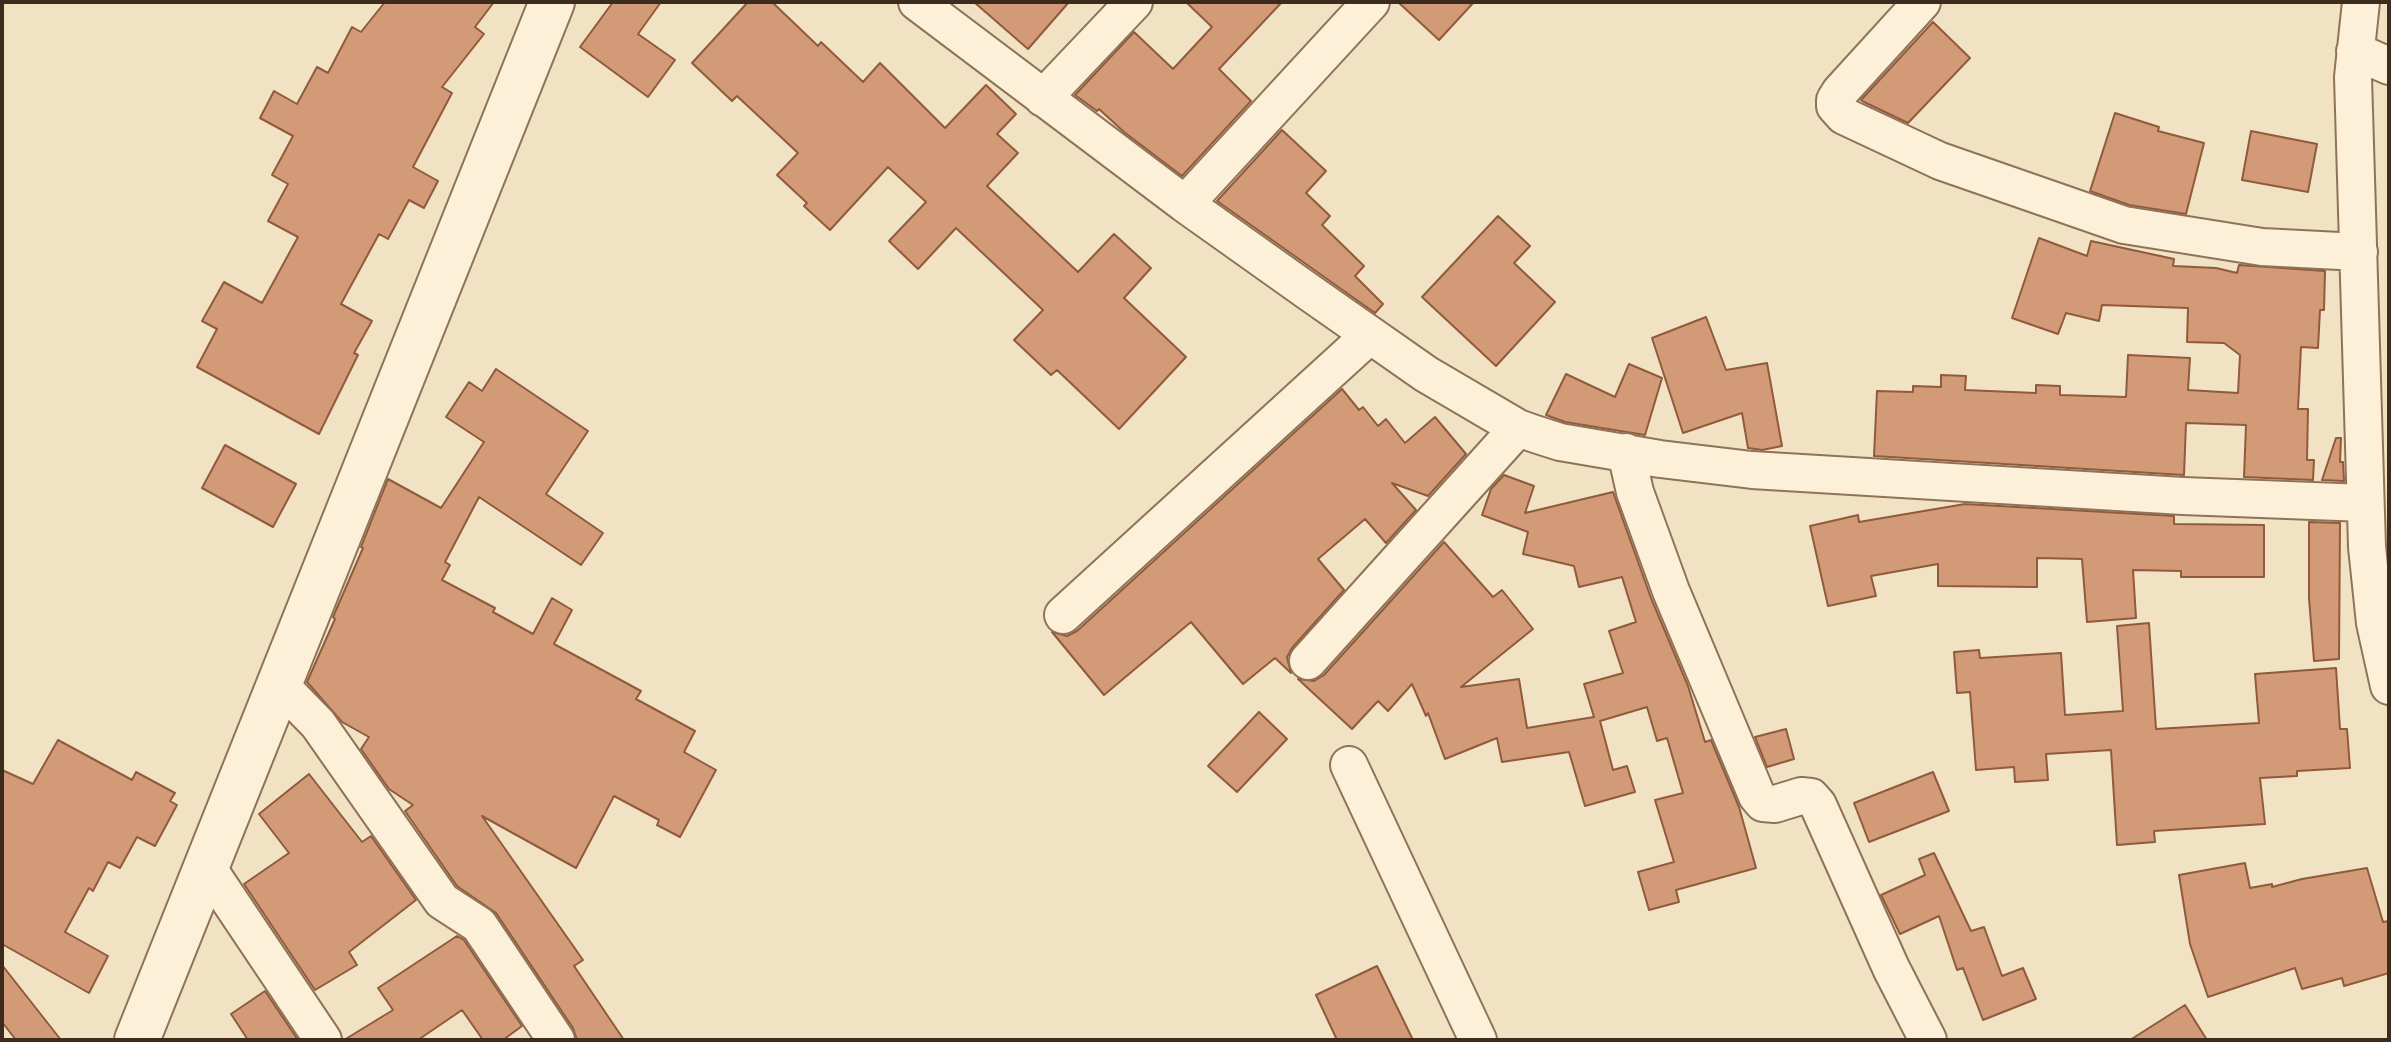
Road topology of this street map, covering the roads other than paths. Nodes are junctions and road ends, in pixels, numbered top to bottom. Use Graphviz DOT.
graph roads {
  1 [pos="552,2"];
  2 [pos="917,2"];
  3 [pos="1134,2"];
  4 [pos="1371,2"];
  5 [pos="1922,2"];
  6 [pos="2361,2"];
  7 [pos="2355,51"];
  8 [pos="2389,66"];
  9 [pos="1043,98"];
  10 [pos="1185,204"];
  11 [pos="2369,266"];
  12 [pos="1370,335"];
  13 [pos="1518,428"];
  14 [pos="1626,452"];
  15 [pos="2365,503"];
  16 [pos="1063,615"];
  17 [pos="1308,661"];
  18 [pos="279,684"];
  19 [pos="2389,686"];
  20 [pos="1349,765"];
  21 [pos="205,864"];
  22 [pos="137,1040"];
  23 [pos="323,1040"];
  24 [pos="556,1040"];
  25 [pos="1478,1040"];
  26 [pos="1928,1040"];
  1 -- 18 [label="street"];
  2 -- 9 [label="street"];
  3 -- 9 [label="street"];
  4 -- 10 [label="street"];
  5 -- 11 [label="street"];
  6 -- 7 [label="street"];
  7 -- 8 [label="street"];
  7 -- 11 [label="street"];
  9 -- 10 [label="street"];
  10 -- 12 [label="street"];
  11 -- 15 [label="street"];
  12 -- 13 [label="street"];
  12 -- 16 [label="street"];
  13 -- 14 [label="street"];
  13 -- 17 [label="street"];
  14 -- 15 [label="street"];
  14 -- 26 [label="street"];
  15 -- 19 [label="street"];
  18 -- 21 [label="street"];
  18 -- 24 [label="street"];
  20 -- 25 [label="street"];
  21 -- 22 [label="street"];
  21 -- 23 [label="street"];
}
